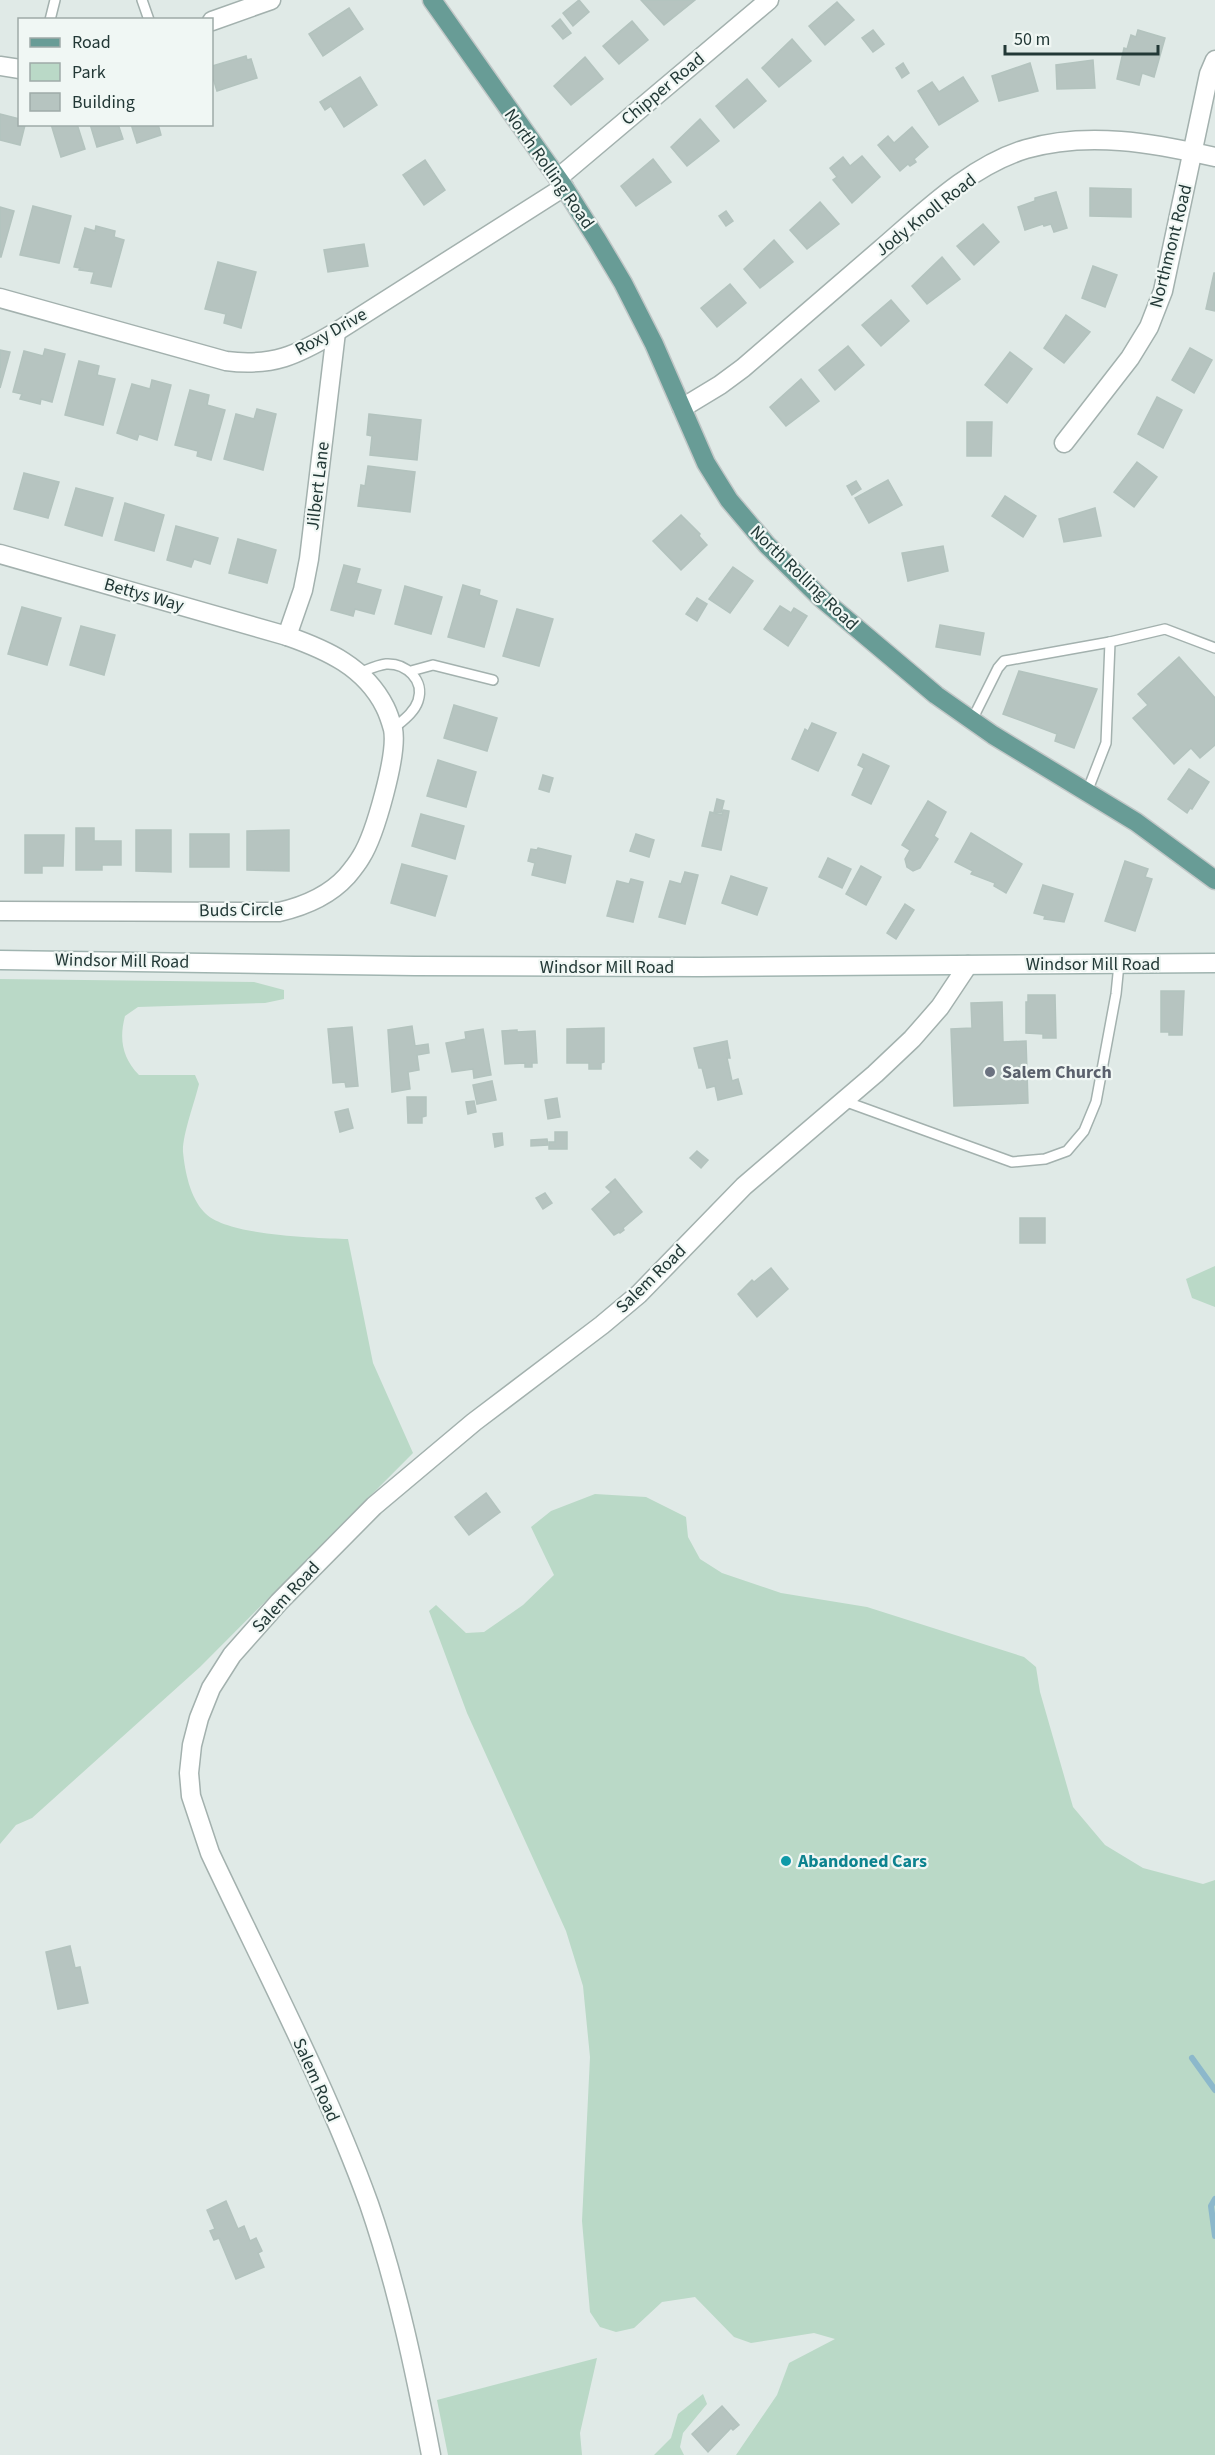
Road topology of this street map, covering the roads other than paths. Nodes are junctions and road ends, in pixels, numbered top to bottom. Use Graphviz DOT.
graph roads {
  1 [pos="55,0"];
  2 [pos="142,0"];
  3 [pos="271,0"];
  4 [pos="432,0"];
  5 [pos="769,0"];
  6 [pos="50,18"];
  7 [pos="148,18"];
  8 [pos="213,21"];
  9 [pos="1215,60"];
  10 [pos="0,66"];
  11 [pos="18,69"];
  12 [pos="1194,152"];
  13 [pos="1215,157"];
  14 [pos="561,183"];
  15 [pos="0,298"];
  16 [pos="336,332"];
  17 [pos="682,408"];
  18 [pos="1064,443"];
  19 [pos="0,554"];
  20 [pos="287,636"];
  21 [pos="1110,642"];
  22 [pos="1215,648"];
  23 [pos="411,671"];
  24 [pos="359,673"];
  25 [pos="493,680"];
  26 [pos="972,720"];
  27 [pos="393,729"];
  28 [pos="1087,792"];
  29 [pos="1215,880"];
  30 [pos="0,911"];
  31 [pos="0,960"];
  32 [pos="1215,963"];
  33 [pos="1119,964"];
  34 [pos="968,965"];
  35 [pos="844,1101"];
  36 [pos="431,2455"];
  1 -- 6 [label="lane"];
  2 -- 7 [label="lane"];
  3 -- 8 [label="street"];
  4 -- 14 [label="main road, North Rolling Road"];
  5 -- 14 [label="street, Chipper Road"];
  9 -- 12 [label="street, Northmont Road"];
  10 -- 11 [label="street"];
  12 -- 13 [label="street, Jody Knoll Road"];
  12 -- 17 [label="street, Jody Knoll Road"];
  12 -- 18 [label="street, Northmont Road"];
  14 -- 16 [label="street, Roxy Drive"];
  14 -- 17 [label="main road, North Rolling Road"];
  15 -- 16 [label="street, Roxy Drive"];
  16 -- 20 [label="street, Jilbert Lane"];
  17 -- 26 [label="main road, North Rolling Road"];
  19 -- 20 [label="street, Bettys Way"];
  20 -- 24 [label="street, Buds Circle"];
  21 -- 22 [label="lane"];
  21 -- 26 [label="lane"];
  21 -- 28 [label="lane"];
  23 -- 24 [label="lane"];
  23 -- 25 [label="lane"];
  23 -- 27 [label="lane"];
  24 -- 27 [label="street, Buds Circle"];
  26 -- 28 [label="main road, North Rolling Road"];
  27 -- 30 [label="street, Buds Circle"];
  28 -- 29 [label="main road, North Rolling Road"];
  31 -- 34 [label="street, Windsor Mill Road"];
  32 -- 33 [label="street, Windsor Mill Road"];
  33 -- 34 [label="street, Windsor Mill Road"];
  33 -- 35 [label="lane"];
  34 -- 35 [label="street, Salem Road"];
  35 -- 36 [label="street, Salem Road"];
}
